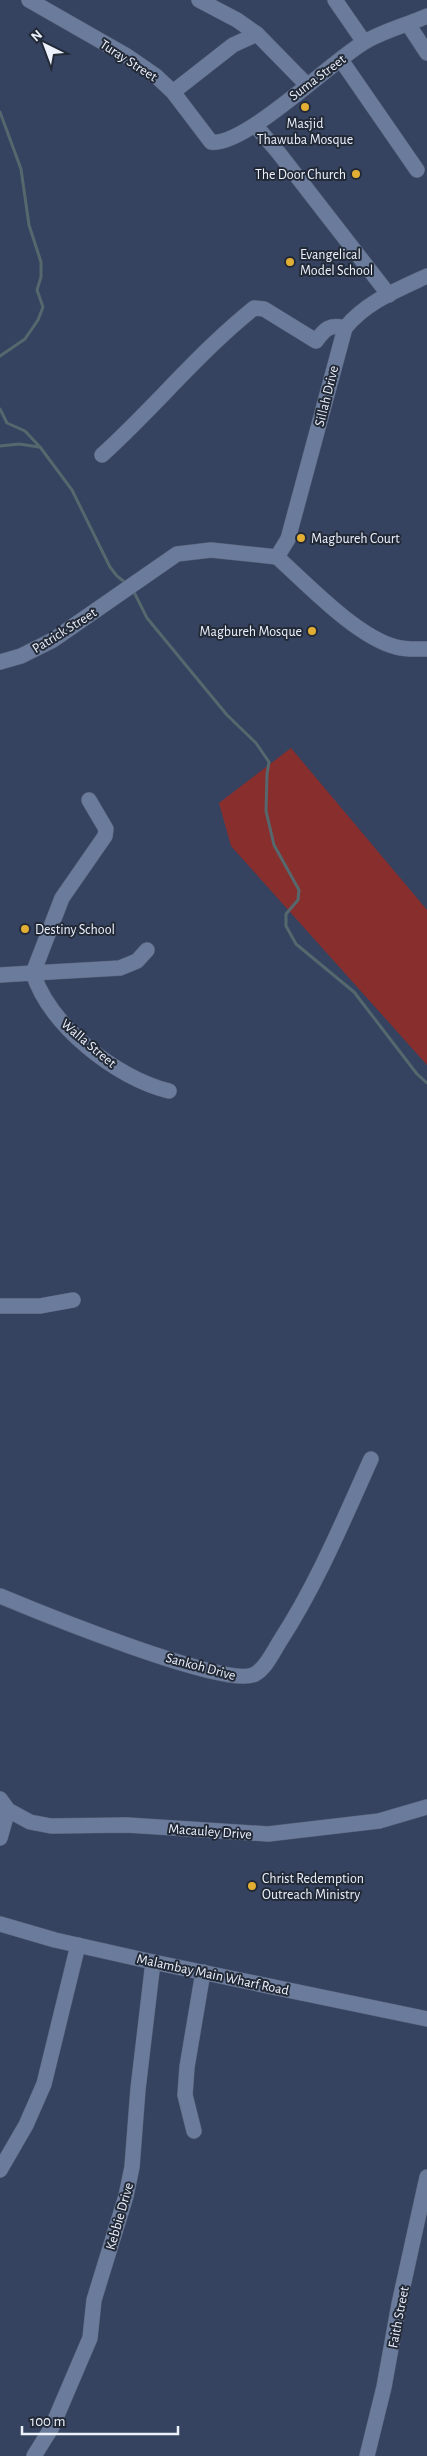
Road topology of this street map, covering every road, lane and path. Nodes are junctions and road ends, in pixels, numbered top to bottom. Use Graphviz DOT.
graph roads {
  1 [pos="29,0"];
  2 [pos="199,0"];
  3 [pos="335,0"];
  4 [pos="427,16"];
  5 [pos="408,24"];
  6 [pos="256,34"];
  7 [pos="364,42"];
  8 [pos="427,53"];
  9 [pos="341,60"];
  10 [pos="307,85"];
  11 [pos="174,92"];
  12 [pos="254,125"];
  13 [pos="211,142"];
  14 [pos="417,170"];
  15 [pos="427,276"];
  16 [pos="388,295"];
  17 [pos="345,328"];
  18 [pos="102,455"];
  19 [pos="278,557"];
  20 [pos="427,649"];
  21 [pos="0,662"];
  22 [pos="89,800"];
  23 [pos="147,950"];
  24 [pos="33,973"];
  25 [pos="0,975"];
  26 [pos="169,1091"];
  27 [pos="73,1300"];
  28 [pos="0,1306"];
  29 [pos="372,1459"];
  30 [pos="0,1596"];
  31 [pos="4,1804"];
  32 [pos="427,1808"];
  33 [pos="0,1838"];
  34 [pos="1,1927"];
  35 [pos="78,1945"];
  36 [pos="152,1962"];
  37 [pos="203,1972"];
  38 [pos="427,2019"];
  39 [pos="194,2131"];
  40 [pos="0,2170"];
  41 [pos="427,2177"];
  42 [pos="34,2456"];
  43 [pos="367,2456"];
  1 -- 11 [label="street, Turay Street"];
  2 -- 6 [label="street"];
  3 -- 7 [label="street"];
  4 -- 5 [label="street, Suma Street"];
  5 -- 7 [label="street, Suma Street"];
  5 -- 8 [label="street"];
  6 -- 10 [label="street"];
  6 -- 11 [label="street"];
  7 -- 9 [label="street, Suma Street"];
  9 -- 10 [label="street, Suma Street"];
  9 -- 14 [label="street"];
  10 -- 12 [label="street, Suma Street"];
  11 -- 13 [label="street, Turay Street"];
  12 -- 13 [label="street, Suma Street"];
  12 -- 16 [label="street"];
  15 -- 16 [label="street, Sillah Drive"];
  16 -- 17 [label="street, Sillah Drive"];
  17 -- 18 [label="street"];
  17 -- 19 [label="street, Sillah Drive"];
  19 -- 20 [label="street"];
  19 -- 21 [label="street, Patrick Street"];
  22 -- 24 [label="street"];
  23 -- 24 [label="street"];
  24 -- 25 [label="street"];
  24 -- 26 [label="street, Walla Street"];
  27 -- 28 [label="street"];
  29 -- 30 [label="street, Sankoh Drive"];
  31 -- 32 [label="street, Macauley Drive"];
  31 -- 33 [label="street"];
  34 -- 35 [label="street, Malambay Main Wharf Road"];
  35 -- 36 [label="street, Malambay Main Wharf Road"];
  35 -- 40 [label="street"];
  36 -- 37 [label="street, Malambay Main Wharf Road"];
  36 -- 42 [label="street, Kebbie Drive"];
  37 -- 38 [label="street, Malambay Main Wharf Road"];
  37 -- 39 [label="street"];
  41 -- 43 [label="street, Faith Street"];
}
